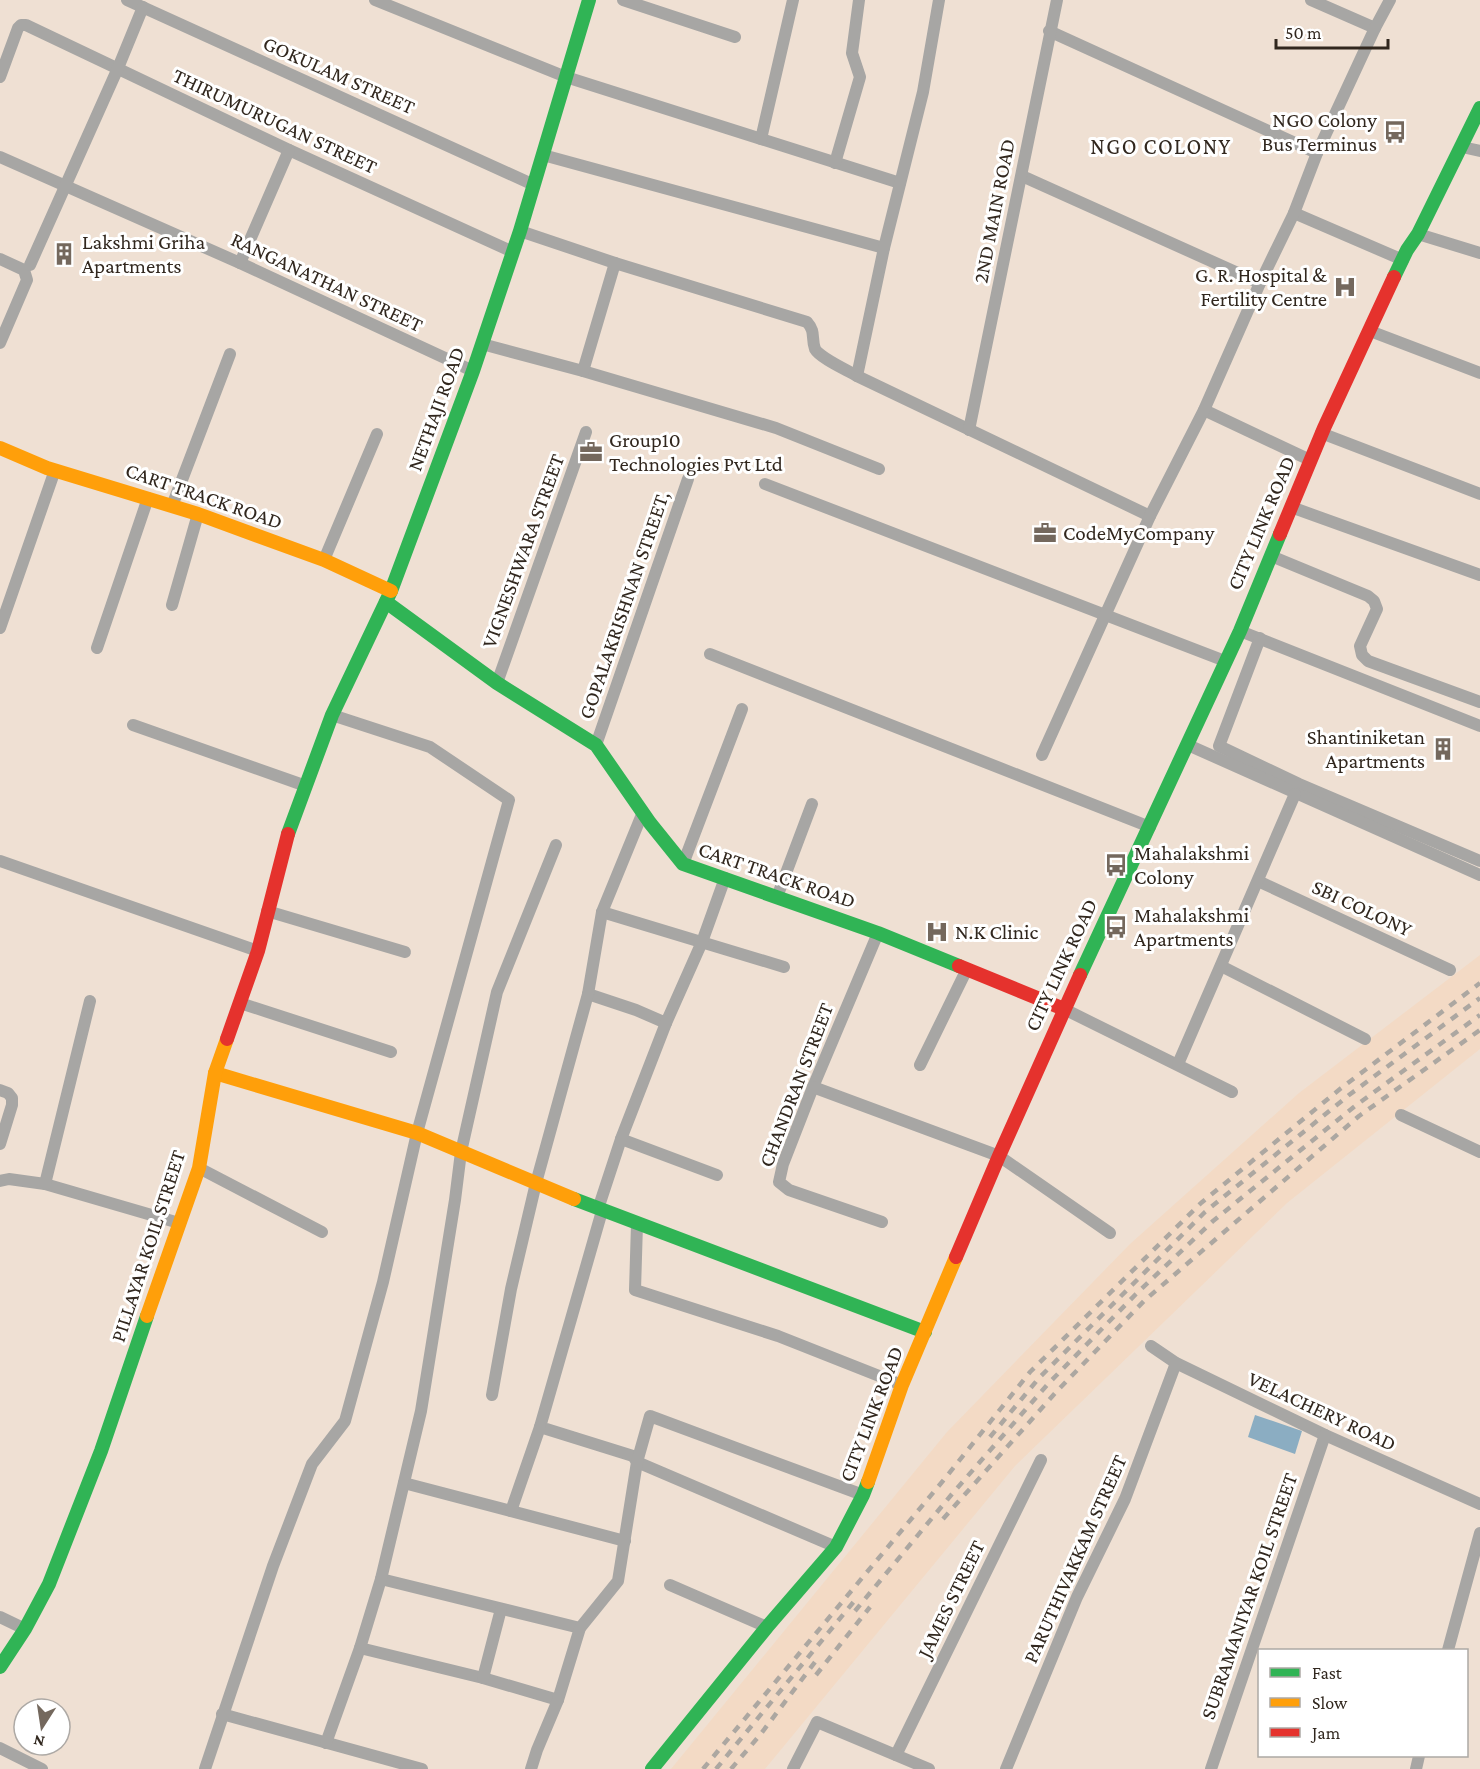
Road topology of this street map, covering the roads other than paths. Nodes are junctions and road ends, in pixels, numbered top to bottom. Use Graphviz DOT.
graph roads {
  1 [pos="127,0"];
  2 [pos="375,0"];
  3 [pos="589,0"];
  4 [pos="623,0"];
  5 [pos="792,0"];
  6 [pos="860,0"];
  7 [pos="939,0"];
  8 [pos="1057,0"];
  9 [pos="1311,0"];
  10 [pos="1390,0"];
  11 [pos="143,8"];
  12 [pos="1375,28"];
  13 [pos="1049,31"];
  14 [pos="735,37"];
  15 [pos="118,68"];
  16 [pos="0,77"];
  17 [pos="566,77"];
  18 [pos="1480,108"];
  19 [pos="761,139"];
  20 [pos="1462,147"];
  21 [pos="289,150"];
  22 [pos="1480,151"];
  23 [pos="1317,153"];
  24 [pos="543,155"];
  25 [pos="0,157"];
  26 [pos="835,163"];
  27 [pos="1022,176"];
  28 [pos="900,183"];
  29 [pos="534,185"];
  30 [pos="66,186"];
  31 [pos="1294,213"];
  32 [pos="520,231"];
  33 [pos="1418,234"];
  34 [pos="884,248"];
  35 [pos="513,252"];
  36 [pos="1480,253"];
  37 [pos="0,259"];
  38 [pos="1403,260"];
  39 [pos="240,263"];
  40 [pos="615,263"];
  41 [pos="30,265"];
  42 [pos="1260,283"];
  43 [pos="1370,331"];
  44 [pos="0,343"];
  45 [pos="482,344"];
  46 [pos="230,354"];
  47 [pos="473,371"];
  48 [pos="583,371"];
  49 [pos="1480,373"];
  50 [pos="856,376"];
  51 [pos="1204,410"];
  52 [pos="969,430"];
  53 [pos="586,432"];
  54 [pos="1321,433"];
  55 [pos="377,434"];
  56 [pos="0,448"];
  57 [pos="1310,460"];
  58 [pos="879,469"];
  59 [pos="55,470"];
  60 [pos="688,479"];
  61 [pos="765,484"];
  62 [pos="1480,494"];
  63 [pos="148,498"];
  64 [pos="172,506"];
  65 [pos="1291,507"];
  66 [pos="198,514"];
  67 [pos="1150,516"];
  68 [pos="1270,556"];
  69 [pos="324,561"];
  70 [pos="1480,575"];
  71 [pos="388,596"];
  72 [pos="172,605"];
  73 [pos="1105,616"];
  74 [pos="0,628"];
  75 [pos="1240,631"];
  76 [pos="1260,638"];
  77 [pos="97,648"];
  78 [pos="710,654"];
  79 [pos="1225,661"];
  80 [pos="497,682"];
  81 [pos="1480,702"];
  82 [pos="742,709"];
  83 [pos="332,715"];
  84 [pos="133,725"];
  85 [pos="1480,726"];
  86 [pos="596,745"];
  87 [pos="1188,745"];
  88 [pos="1042,755"];
  89 [pos="306,786"];
  90 [pos="1295,794"];
  91 [pos="812,804"];
  92 [pos="643,812"];
  93 [pos="292,821"];
  94 [pos="1150,827"];
  95 [pos="556,845"];
  96 [pos="0,861"];
  97 [pos="1480,861"];
  98 [pos="683,864"];
  99 [pos="1480,875"];
  100 [pos="725,878"];
  101 [pos="1258,881"];
  102 [pos="777,897"];
  103 [pos="267,911"];
  104 [pos="602,912"];
  105 [pos="878,933"];
  106 [pos="702,942"];
  107 [pos="258,951"];
  108 [pos="405,952"];
  109 [pos="1221,966"];
  110 [pos="784,967"];
  111 [pos="967,969"];
  112 [pos="1450,970"];
  113 [pos="588,994"];
  114 [pos="90,1001"];
  115 [pos="240,1003"];
  116 [pos="1064,1009"];
  117 [pos="666,1023"];
  118 [pos="1365,1039"];
  119 [pos="391,1052"];
  120 [pos="1178,1064"];
  121 [pos="920,1065"];
  122 [pos="215,1073"];
  123 [pos="813,1087"];
  124 [pos="0,1090"];
  125 [pos="1232,1092"];
  126 [pos="1401,1115"];
  127 [pos="417,1133"];
  128 [pos="621,1138"];
  129 [pos="0,1144"];
  130 [pos="461,1152"];
  131 [pos="1480,1152"];
  132 [pos="999,1156"];
  133 [pos="199,1168"];
  134 [pos="717,1175"];
  135 [pos="0,1181"];
  136 [pos="536,1182"];
  137 [pos="45,1184"];
  138 [pos="600,1210"];
  139 [pos="882,1222"];
  140 [pos="179,1224"];
  141 [pos="637,1224"];
  142 [pos="322,1232"];
  143 [pos="1110,1233"];
  144 [pos="925,1332"];
  145 [pos="1151,1346"];
  146 [pos="1176,1363"];
  147 [pos="902,1385"];
  148 [pos="492,1395"];
  149 [pos="540,1427"];
  150 [pos="1325,1435"];
  151 [pos="1041,1460"];
  152 [pos="637,1462"];
  153 [pos="404,1483"];
  154 [pos="863,1495"];
  155 [pos="1480,1504"];
  156 [pos="512,1511"];
  157 [pos="1480,1533"];
  158 [pos="625,1541"];
  159 [pos="836,1546"];
  160 [pos="381,1579"];
  161 [pos="670,1585"];
  162 [pos="501,1609"];
  163 [pos="0,1617"];
  164 [pos="580,1628"];
  165 [pos="767,1628"];
  166 [pos="25,1629"];
  167 [pos="360,1648"];
  168 [pos="1448,1649"];
  169 [pos="0,1667"];
  170 [pos="483,1678"];
  171 [pos="558,1700"];
  172 [pos="222,1714"];
  173 [pos="326,1743"];
  174 [pos="0,1748"];
  175 [pos="896,1755"];
  176 [pos="42,1769"];
  177 [pos="205,1769"];
  178 [pos="422,1769"];
  179 [pos="531,1769"];
  180 [pos="652,1769"];
  181 [pos="793,1769"];
  182 [pos="929,1769"];
  183 [pos="1006,1769"];
  184 [pos="1211,1769"];
  1 -- 11 [label="street, GOKULAM STREET"];
  2 -- 17 [label="street"];
  3 -- 17 [label="street, NETHAJI ROAD"];
  4 -- 14 [label="street"];
  5 -- 19 [label="street"];
  6 -- 26 [label="street"];
  7 -- 28 [label="street"];
  8 -- 13 [label="street, 2ND MAIN ROAD"];
  9 -- 12 [label="street"];
  10 -- 12 [label="street"];
  11 -- 15 [label="street"];
  11 -- 29 [label="street, GOKULAM STREET"];
  12 -- 23 [label="street"];
  13 -- 23 [label="street"];
  13 -- 27 [label="street, 2ND MAIN ROAD"];
  15 -- 16 [label="street, THIRUMURUGAN STREET"];
  15 -- 21 [label="street, THIRUMURUGAN STREET"];
  15 -- 30 [label="street"];
  17 -- 19 [label="street"];
  17 -- 24 [label="street, NETHAJI ROAD"];
  18 -- 20 [label="street, CITY LINK ROAD"];
  19 -- 26 [label="street"];
  20 -- 22 [label="street"];
  20 -- 33 [label="street, CITY LINK ROAD"];
  21 -- 35 [label="street, THIRUMURUGAN STREET"];
  21 -- 39 [label="street"];
  23 -- 31 [label="street"];
  24 -- 29 [label="street, NETHAJI ROAD"];
  24 -- 34 [label="street"];
  25 -- 30 [label="street, RANGANATHAN STREET"];
  26 -- 28 [label="street"];
  27 -- 42 [label="street"];
  27 -- 52 [label="street, 2ND MAIN ROAD"];
  28 -- 34 [label="street"];
  29 -- 32 [label="street, NETHAJI ROAD"];
  30 -- 39 [label="street, RANGANATHAN STREET"];
  30 -- 41 [label="street"];
  31 -- 38 [label="street"];
  31 -- 42 [label="street"];
  32 -- 35 [label="street, NETHAJI ROAD"];
  32 -- 40 [label="street"];
  33 -- 36 [label="street"];
  33 -- 38 [label="street, CITY LINK ROAD"];
  34 -- 50 [label="street"];
  35 -- 45 [label="street, NETHAJI ROAD"];
  37 -- 44 [label="street"];
  38 -- 43 [label="street, CITY LINK ROAD"];
  39 -- 47 [label="street, RANGANATHAN STREET"];
  40 -- 48 [label="street"];
  40 -- 50 [label="street"];
  42 -- 51 [label="street"];
  43 -- 49 [label="street"];
  43 -- 54 [label="street, CITY LINK ROAD"];
  45 -- 47 [label="street, NETHAJI ROAD"];
  45 -- 48 [label="street"];
  46 -- 64 [label="street"];
  47 -- 71 [label="street, NETHAJI ROAD"];
  48 -- 58 [label="street"];
  50 -- 52 [label="street"];
  51 -- 57 [label="street"];
  51 -- 67 [label="street"];
  52 -- 67 [label="street"];
  53 -- 80 [label="street, VIGNESHWARA STREET"];
  54 -- 57 [label="street, CITY LINK ROAD"];
  54 -- 62 [label="street"];
  55 -- 69 [label="street"];
  56 -- 59 [label="street, CART TRACK ROAD"];
  57 -- 65 [label="street, CITY LINK ROAD"];
  59 -- 63 [label="street, CART TRACK ROAD"];
  59 -- 74 [label="street"];
  60 -- 86 [label="street, GOPALAKRISHNAN STREET,"];
  61 -- 73 [label="street"];
  63 -- 64 [label="street, CART TRACK ROAD"];
  63 -- 77 [label="street"];
  64 -- 66 [label="street, CART TRACK ROAD"];
  65 -- 68 [label="street, CITY LINK ROAD"];
  65 -- 70 [label="street"];
  66 -- 69 [label="street, CART TRACK ROAD"];
  66 -- 72 [label="street"];
  67 -- 73 [label="street"];
  68 -- 75 [label="street, CITY LINK ROAD"];
  68 -- 81 [label="street"];
  69 -- 71 [label="street, CART TRACK ROAD"];
  71 -- 80 [label="street, CART TRACK ROAD"];
  71 -- 83 [label="street, NETHAJI ROAD"];
  73 -- 79 [label="street"];
  73 -- 88 [label="street"];
  75 -- 76 [label="street"];
  75 -- 79 [label="street, CITY LINK ROAD"];
  76 -- 85 [label="street"];
  76 -- 97 [label="street"];
  78 -- 94 [label="street"];
  79 -- 87 [label="street, CITY LINK ROAD"];
  80 -- 86 [label="street, CART TRACK ROAD"];
  82 -- 98 [label="street"];
  83 -- 89 [label="street, NETHAJI ROAD"];
  83 -- 127 [label="street"];
  84 -- 89 [label="street"];
  86 -- 92 [label="street, CART TRACK ROAD"];
  87 -- 90 [label="street"];
  87 -- 94 [label="street, CITY LINK ROAD"];
  89 -- 93 [label="street, NETHAJI ROAD"];
  90 -- 99 [label="street"];
  90 -- 101 [label="street"];
  91 -- 102 [label="street"];
  92 -- 98 [label="street, CART TRACK ROAD"];
  92 -- 104 [label="street"];
  93 -- 103 [label="street, PILLAYAR KOIL STREET"];
  94 -- 116 [label="street, CITY LINK ROAD"];
  95 -- 130 [label="street"];
  96 -- 107 [label="street"];
  98 -- 100 [label="street, CART TRACK ROAD"];
  100 -- 102 [label="street, CART TRACK ROAD"];
  100 -- 106 [label="street"];
  101 -- 109 [label="street"];
  101 -- 112 [label="street, SBI COLONY"];
  102 -- 105 [label="street, CART TRACK ROAD"];
  103 -- 107 [label="street, PILLAYAR KOIL STREET"];
  103 -- 108 [label="street"];
  104 -- 106 [label="street"];
  104 -- 113 [label="street"];
  105 -- 111 [label="street, CART TRACK ROAD"];
  105 -- 123 [label="street, CHANDRAN STREET"];
  106 -- 110 [label="street"];
  106 -- 117 [label="street"];
  107 -- 115 [label="street, PILLAYAR KOIL STREET"];
  109 -- 118 [label="street"];
  109 -- 120 [label="street"];
  111 -- 116 [label="street, CART TRACK ROAD"];
  111 -- 121 [label="street"];
  113 -- 117 [label="street"];
  113 -- 136 [label="street"];
  114 -- 137 [label="street"];
  115 -- 119 [label="street"];
  115 -- 122 [label="street, PILLAYAR KOIL STREET"];
  116 -- 120 [label="street"];
  116 -- 132 [label="street, CITY LINK ROAD"];
  117 -- 128 [label="street"];
  120 -- 125 [label="street"];
  122 -- 127 [label="street"];
  122 -- 133 [label="street, PILLAYAR KOIL STREET"];
  123 -- 132 [label="street"];
  123 -- 139 [label="street, CHANDRAN STREET"];
  124 -- 129 [label="street"];
  126 -- 131 [label="street"];
  127 -- 130 [label="street"];
  127 -- 172 [label="street"];
  128 -- 134 [label="street"];
  128 -- 138 [label="street"];
  130 -- 136 [label="street"];
  130 -- 153 [label="street"];
  132 -- 143 [label="street"];
  132 -- 144 [label="street, CITY LINK ROAD"];
  133 -- 140 [label="street, PILLAYAR KOIL STREET"];
  133 -- 142 [label="street"];
  135 -- 137 [label="street"];
  136 -- 138 [label="street"];
  136 -- 148 [label="street"];
  137 -- 140 [label="street"];
  138 -- 141 [label="street"];
  138 -- 149 [label="street"];
  140 -- 166 [label="street, PILLAYAR KOIL STREET"];
  141 -- 144 [label="street"];
  141 -- 147 [label="street"];
  144 -- 147 [label="street, CITY LINK ROAD"];
  145 -- 146 [label="street, VELACHERY ROAD"];
  146 -- 150 [label="street, VELACHERY ROAD"];
  146 -- 183 [label="street, PARUTHIVAKKAM STREET"];
  147 -- 154 [label="street, CITY LINK ROAD"];
  149 -- 152 [label="street"];
  149 -- 156 [label="street"];
  150 -- 155 [label="street, VELACHERY ROAD"];
  150 -- 184 [label="street, SUBRAMANIYAR KOIL STREET"];
  151 -- 175 [label="street, JAMES STREET"];
  152 -- 154 [label="street"];
  152 -- 158 [label="street"];
  152 -- 159 [label="street"];
  153 -- 156 [label="street"];
  153 -- 160 [label="street"];
  154 -- 159 [label="street, CITY LINK ROAD"];
  156 -- 158 [label="street"];
  157 -- 168 [label="street"];
  158 -- 164 [label="street"];
  159 -- 165 [label="street, CITY LINK ROAD"];
  160 -- 162 [label="street"];
  160 -- 167 [label="street"];
  161 -- 165 [label="street"];
  162 -- 164 [label="street"];
  162 -- 170 [label="street"];
  163 -- 166 [label="street"];
  164 -- 171 [label="street"];
  165 -- 180 [label="street, CITY LINK ROAD"];
  166 -- 169 [label="street, PILLAYAR KOIL STREET"];
  167 -- 170 [label="street"];
  167 -- 173 [label="street"];
  170 -- 171 [label="street"];
  171 -- 179 [label="street"];
  172 -- 173 [label="street"];
  172 -- 177 [label="street"];
  173 -- 178 [label="street"];
  174 -- 176 [label="street"];
  175 -- 181 [label="street"];
  175 -- 182 [label="street"];
}
